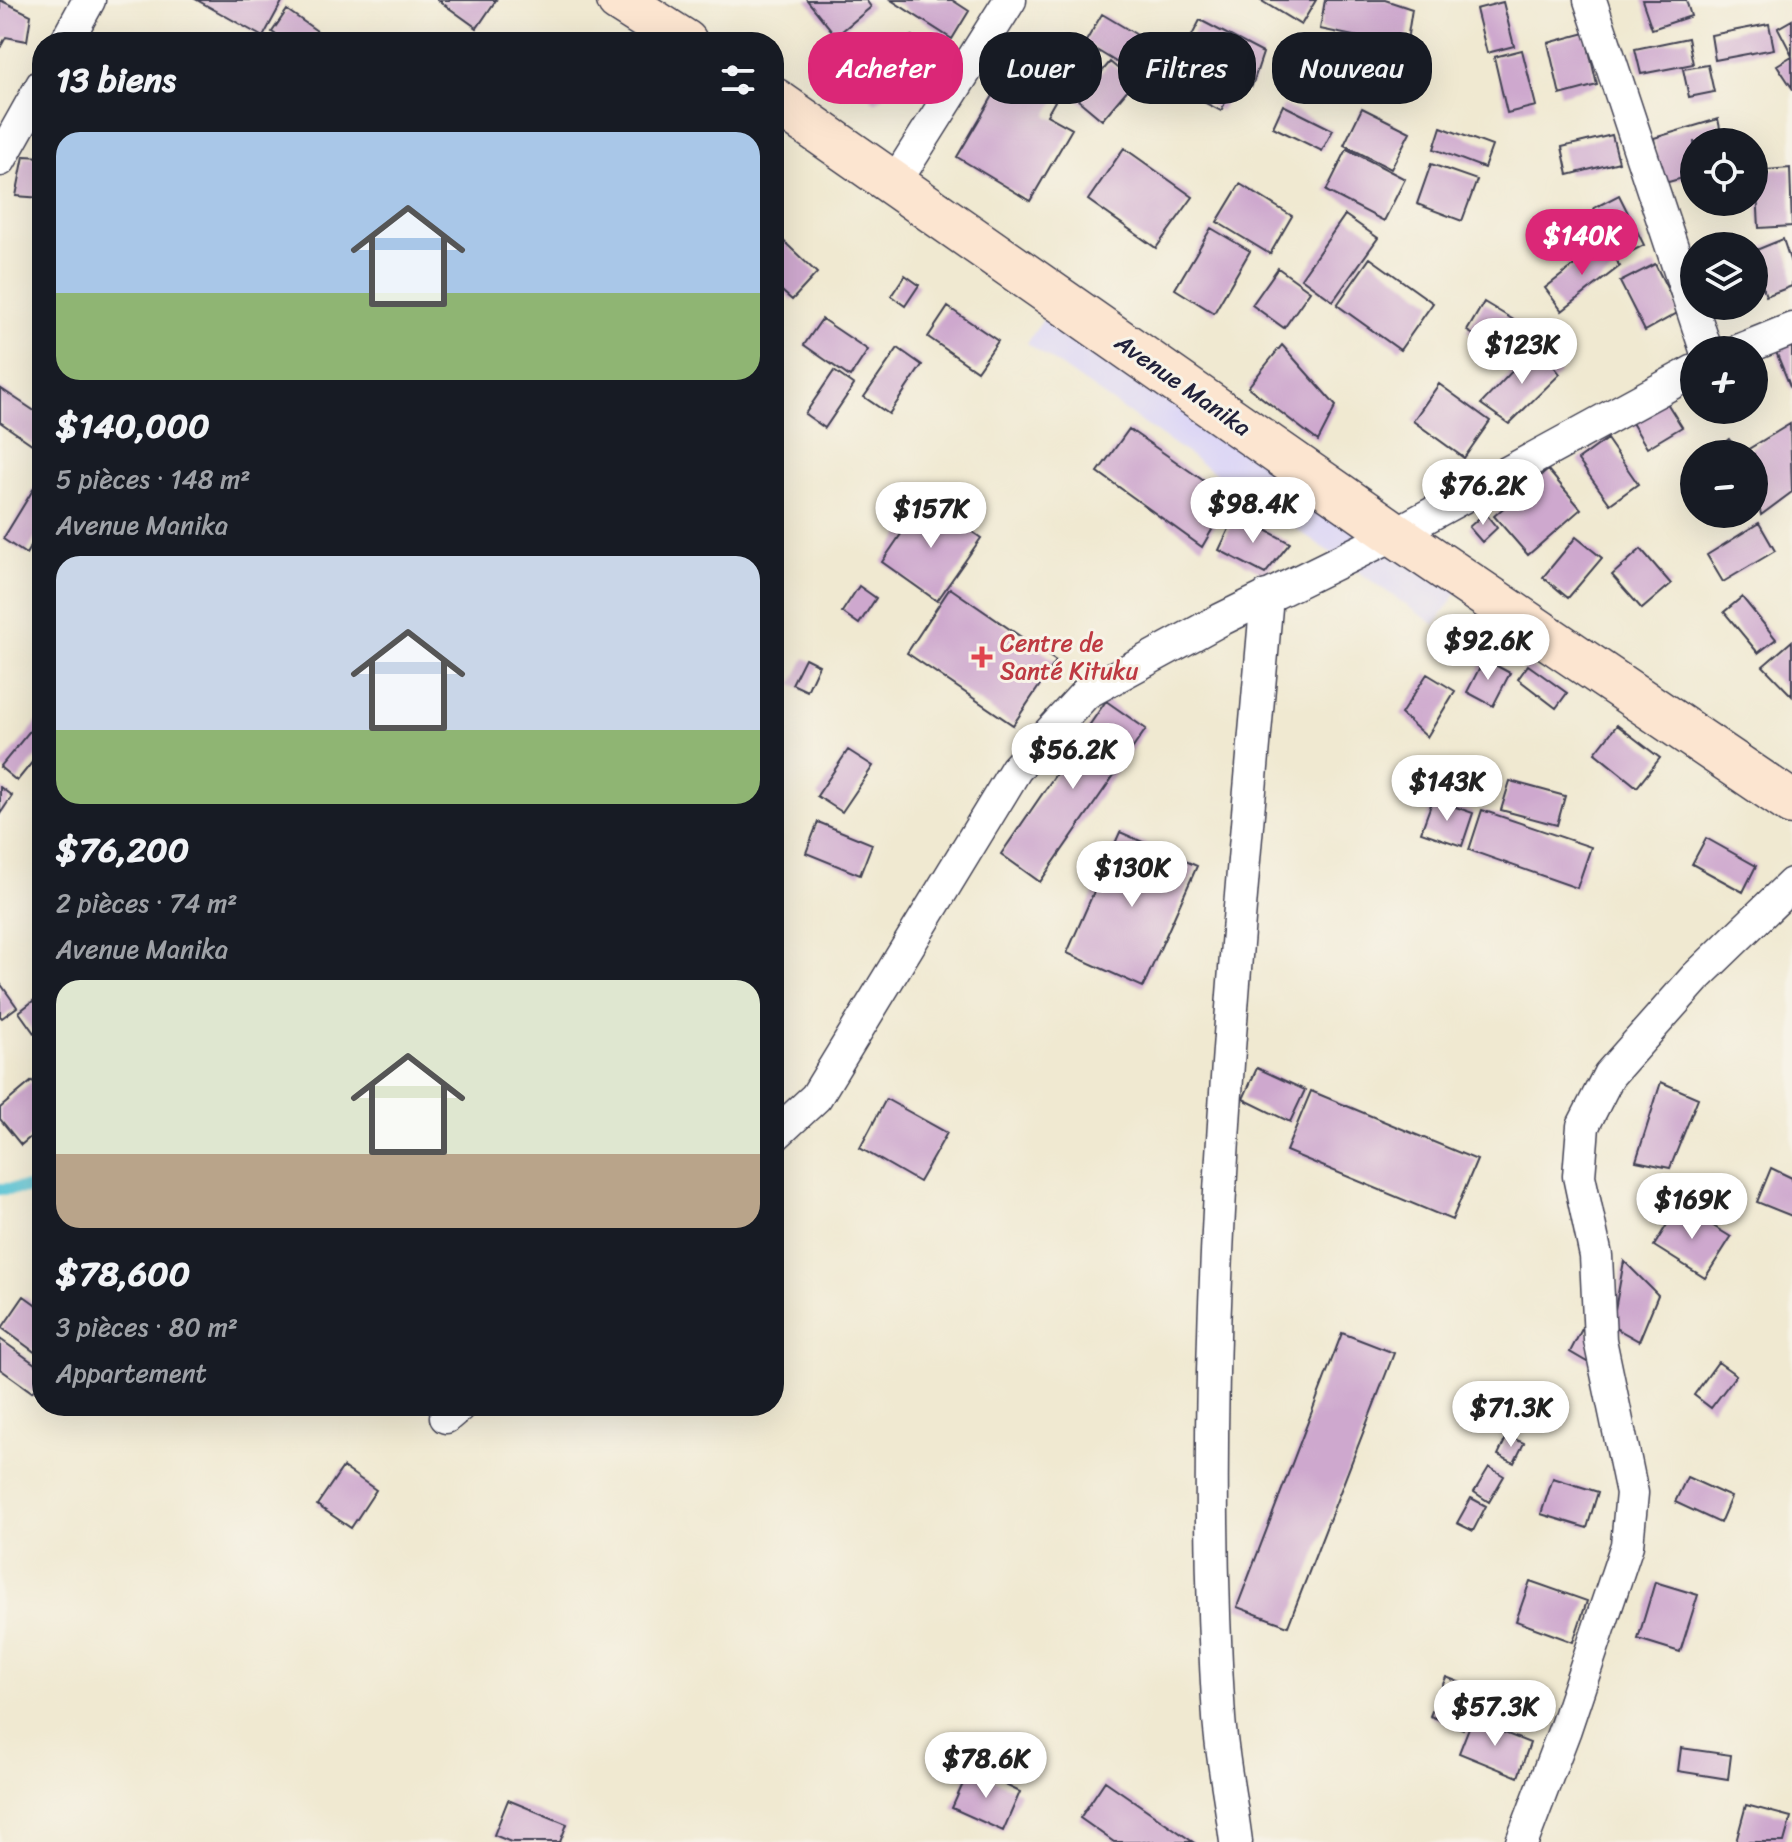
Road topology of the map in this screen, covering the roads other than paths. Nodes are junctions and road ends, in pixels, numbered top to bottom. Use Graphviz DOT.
graph roads {
  1 [pos="89,0"];
  2 [pos="619,0"];
  3 [pos="1010,0"];
  4 [pos="1590,0"];
  5 [pos="71,32"];
  6 [pos="669,32"];
  7 [pos="32,103"];
  8 [pos="784,107"];
  9 [pos="0,160"];
  10 [pos="894,184"];
  11 [pos="1792,329"];
  12 [pos="1701,336"];
  13 [pos="1768,339"];
  14 [pos="1680,379"];
  15 [pos="1395,534"];
  16 [pos="1267,596"];
  17 [pos="1792,803"];
  18 [pos="1792,884"];
  19 [pos="784,1127"];
  20 [pos="1236,1842"];
  21 [pos="1522,1842"];
  1 -- 5 [label="street"];
  2 -- 6 [label="street"];
  3 -- 10 [label="street"];
  4 -- 12 [label="street"];
  7 -- 9 [label="street"];
  8 -- 10 [label="street, Avenue Manika"];
  10 -- 15 [label="street, Avenue Manika"];
  11 -- 13 [label="street"];
  14 -- 15 [label="street"];
  15 -- 16 [label="street"];
  15 -- 17 [label="street, Avenue Manika"];
  16 -- 19 [label="street"];
  16 -- 20 [label="street"];
  18 -- 21 [label="street"];
}
